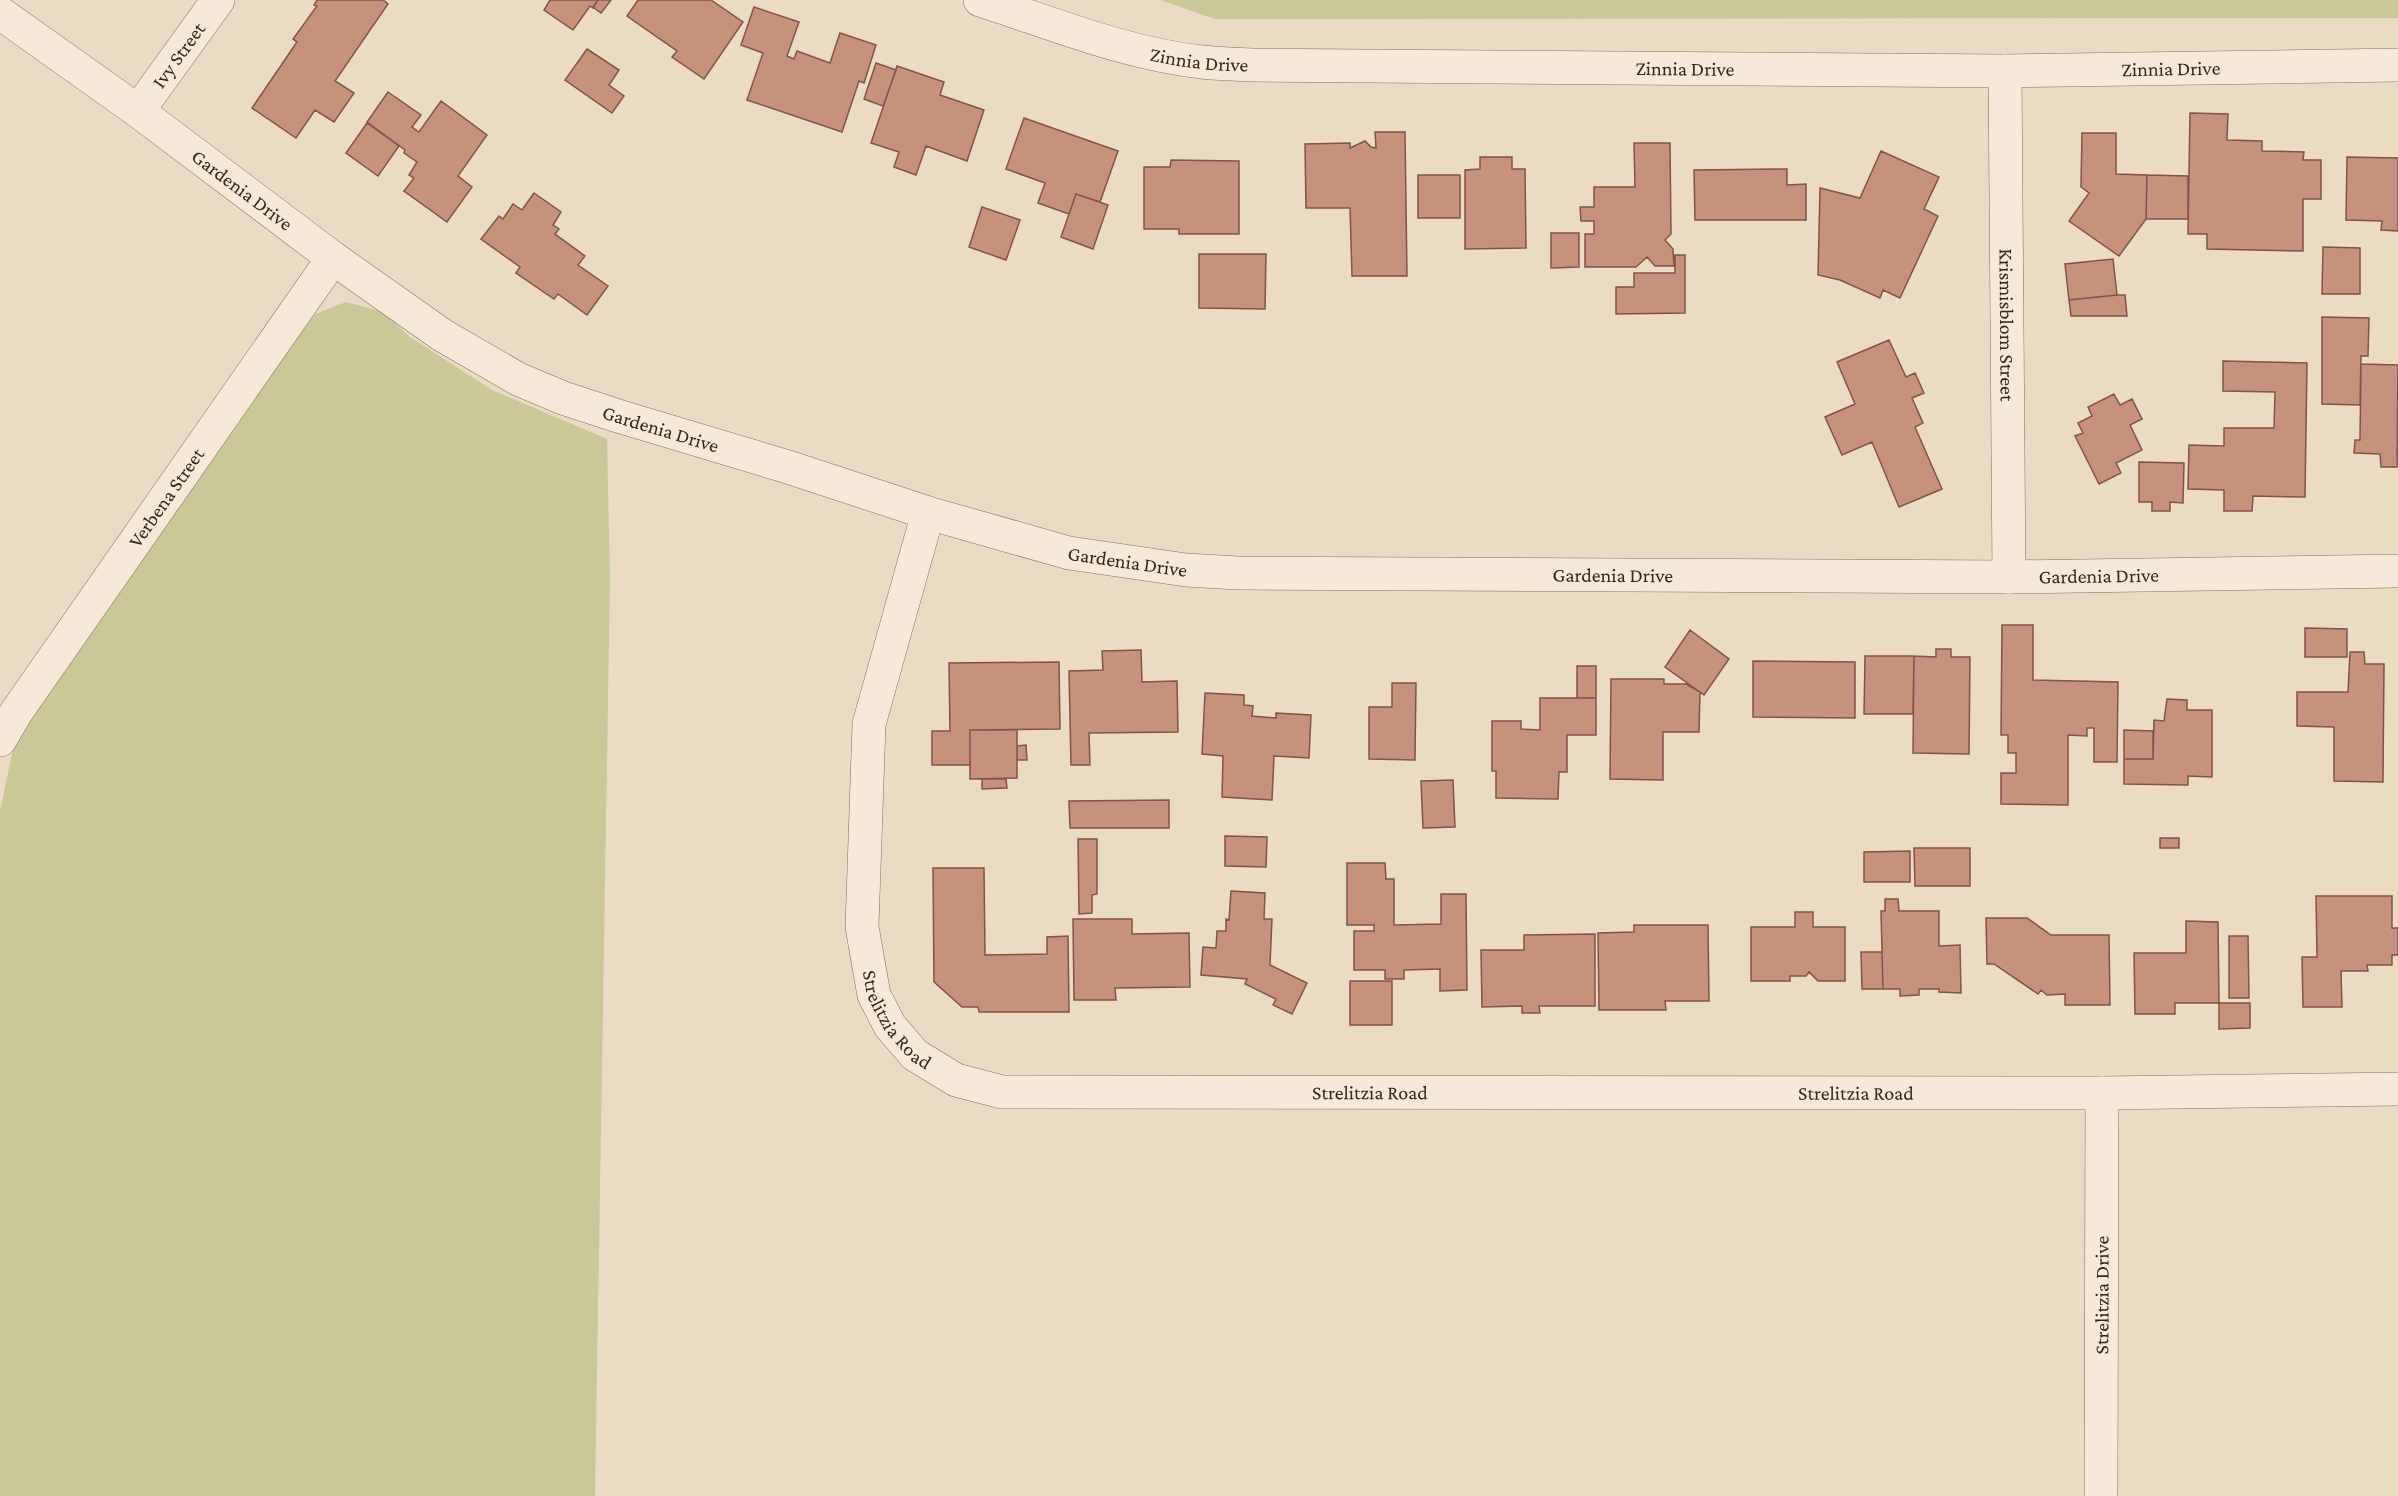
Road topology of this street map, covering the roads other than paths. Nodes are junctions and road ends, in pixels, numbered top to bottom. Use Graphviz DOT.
graph roads {
  1 [pos="218,0"];
  2 [pos="980,0"];
  3 [pos="0,13"];
  4 [pos="2398,65"];
  5 [pos="2004,71"];
  6 [pos="138,111"];
  7 [pos="333,258"];
  8 [pos="928,513"];
  9 [pos="2398,571"];
  10 [pos="2008,577"];
  11 [pos="0,740"];
  12 [pos="2398,1089"];
  13 [pos="2102,1093"];
  14 [pos="2101,1496"];
  1 -- 6 [label="street, Ivy Street"];
  2 -- 5 [label="street, Zinnia Drive"];
  3 -- 6 [label="street, Gardenia Drive"];
  4 -- 5 [label="street, Zinnia Drive"];
  5 -- 10 [label="street, Krismisblom Street"];
  6 -- 7 [label="street, Gardenia Drive"];
  7 -- 8 [label="street, Gardenia Drive"];
  7 -- 11 [label="street, Verbena Street"];
  8 -- 10 [label="street, Gardenia Drive"];
  8 -- 13 [label="street, Strelitzia Road"];
  9 -- 10 [label="street, Gardenia Drive"];
  12 -- 13 [label="street, Strelitzia Road"];
  13 -- 14 [label="street, Strelitzia Drive"];
}
